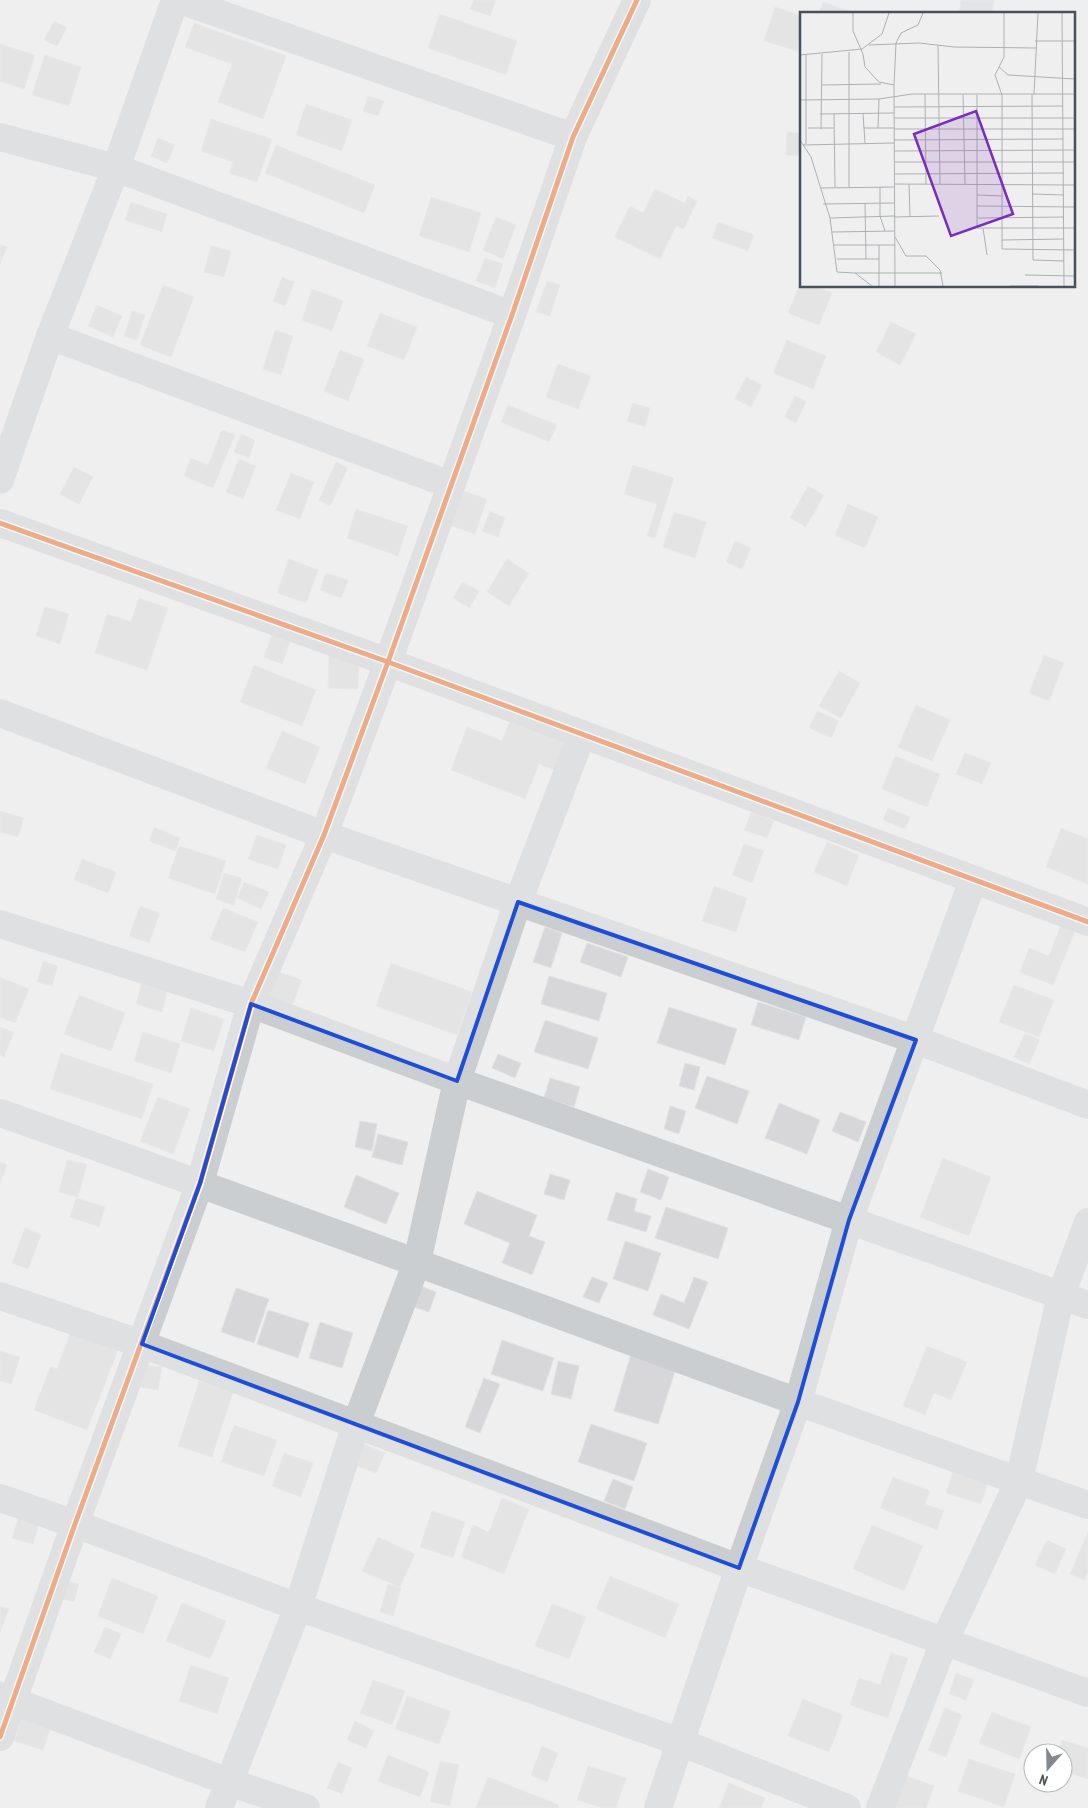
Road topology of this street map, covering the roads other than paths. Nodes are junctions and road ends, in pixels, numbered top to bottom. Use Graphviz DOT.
graph roads {
  1 [pos="174,0"];
  2 [pos="180,0"];
  3 [pos="637,0"];
  4 [pos="0,137"];
  5 [pos="573,137"];
  6 [pos="116,168"];
  7 [pos="512,315"];
  8 [pos="50,336"];
  9 [pos="0,480"];
  10 [pos="451,486"];
  11 [pos="0,523"];
  12 [pos="388,662"];
  13 [pos="0,713"];
  14 [pos="582,734"];
  15 [pos="324,835"];
  16 [pos="973,880"];
  17 [pos="518,902"];
  18 [pos="1088,922"];
  19 [pos="0,924"];
  20 [pos="251,1004"];
  21 [pos="916,1040"];
  22 [pos="458,1081"];
  23 [pos="1088,1105"];
  24 [pos="0,1113"];
  25 [pos="200,1183"];
  26 [pos="849,1220"];
  27 [pos="1088,1222"];
  28 [pos="417,1262"];
  29 [pos="1061,1295"];
  30 [pos="0,1296"];
  31 [pos="1088,1304"];
  32 [pos="142,1344"];
  33 [pos="798,1402"];
  34 [pos="356,1424"];
  35 [pos="1018,1481"];
  36 [pos="0,1498"];
  37 [pos="1088,1505"];
  38 [pos="75,1524"];
  39 [pos="739,1568"];
  40 [pos="298,1607"];
  41 [pos="944,1642"];
  42 [pos="1088,1693"];
  43 [pos="7,1698"];
  44 [pos="0,1737"];
  45 [pos="680,1742"];
  46 [pos="229,1782"];
  47 [pos="219,1808"];
  48 [pos="306,1808"];
  49 [pos="658,1808"];
  50 [pos="847,1808"];
  51 [pos="880,1808"];
  1 -- 6 [label="street"];
  2 -- 5 [label="street"];
  3 -- 5 [label="street"];
  4 -- 6 [label="street"];
  5 -- 7 [label="street"];
  6 -- 7 [label="street"];
  6 -- 8 [label="street"];
  7 -- 10 [label="street"];
  8 -- 9 [label="street"];
  8 -- 10 [label="street"];
  10 -- 12 [label="street"];
  11 -- 12 [label="street"];
  12 -- 14 [label="street"];
  12 -- 15 [label="street"];
  13 -- 15 [label="street"];
  14 -- 16 [label="street"];
  14 -- 17 [label="street"];
  15 -- 17 [label="street"];
  15 -- 20 [label="street"];
  16 -- 18 [label="street"];
  16 -- 21 [label="street"];
  17 -- 21 [label="street"];
  17 -- 22 [label="street"];
  19 -- 20 [label="street"];
  20 -- 22 [label="street"];
  20 -- 25 [label="street"];
  21 -- 23 [label="street"];
  21 -- 26 [label="street"];
  22 -- 26 [label="street"];
  22 -- 28 [label="street"];
  24 -- 25 [label="street"];
  25 -- 28 [label="street"];
  25 -- 32 [label="street"];
  26 -- 29 [label="street"];
  26 -- 33 [label="street"];
  27 -- 29 [label="street"];
  28 -- 33 [label="street"];
  28 -- 34 [label="street"];
  29 -- 31 [label="street"];
  29 -- 35 [label="street"];
  30 -- 32 [label="street"];
  32 -- 34 [label="street"];
  32 -- 38 [label="street"];
  33 -- 35 [label="street"];
  33 -- 39 [label="street"];
  34 -- 39 [label="street"];
  34 -- 40 [label="street"];
  35 -- 37 [label="street"];
  35 -- 41 [label="street"];
  36 -- 38 [label="street"];
  38 -- 40 [label="street"];
  38 -- 43 [label="street"];
  39 -- 41 [label="street"];
  39 -- 45 [label="street"];
  40 -- 45 [label="street"];
  40 -- 46 [label="street"];
  41 -- 42 [label="street"];
  41 -- 51 [label="street"];
  43 -- 44 [label="street"];
  43 -- 46 [label="street"];
  45 -- 49 [label="street"];
  45 -- 50 [label="street"];
  46 -- 47 [label="street"];
  46 -- 48 [label="street"];
}
